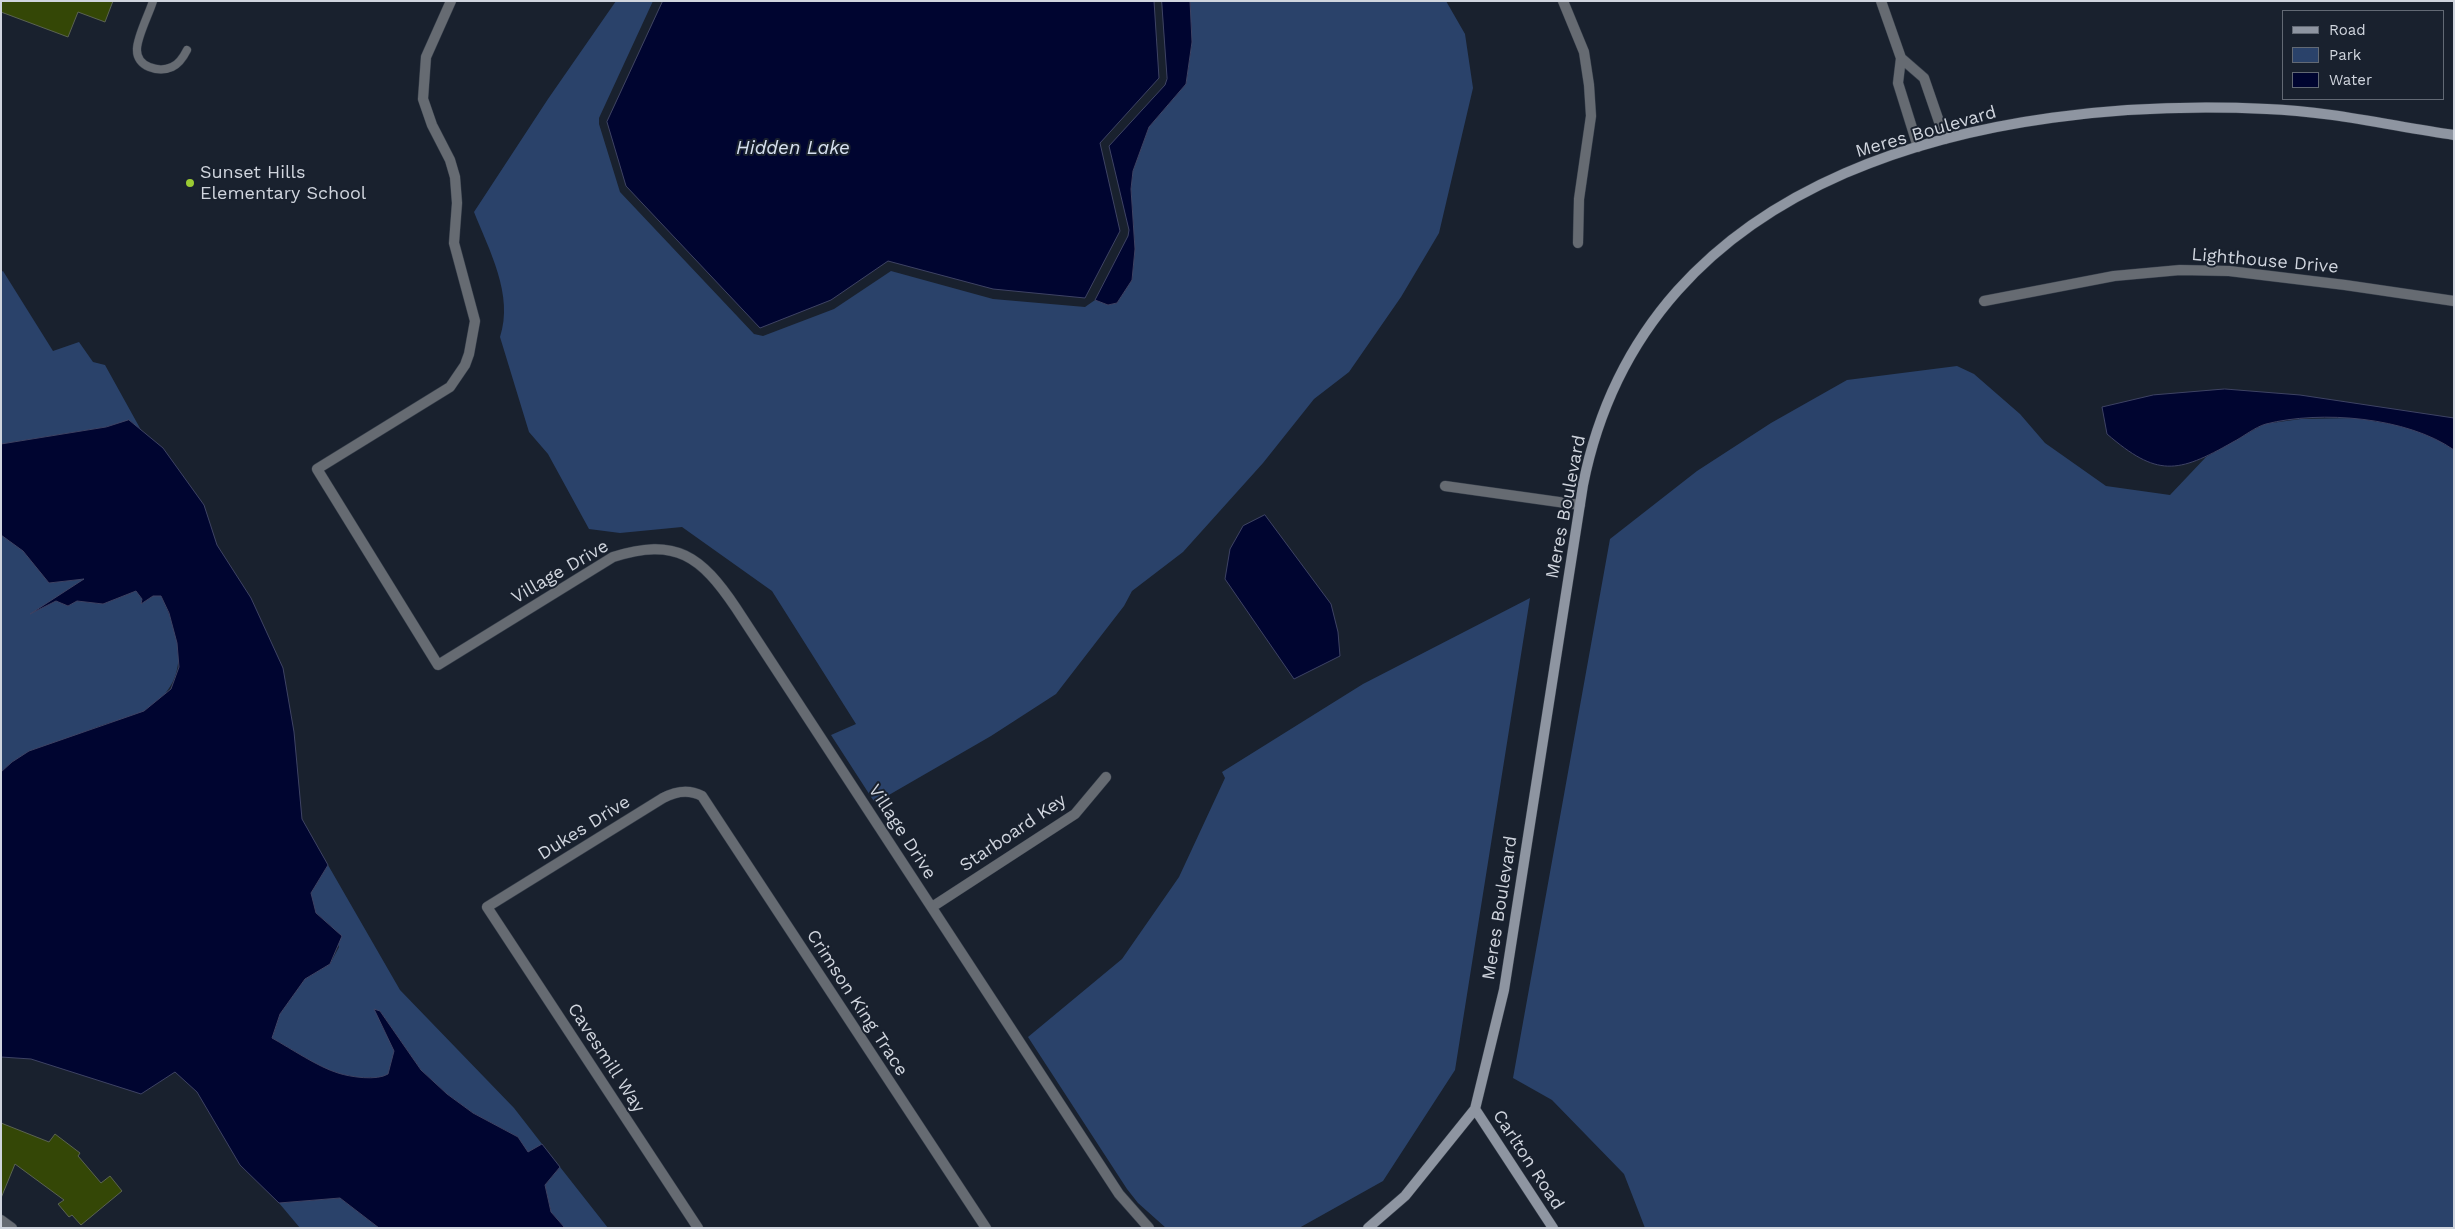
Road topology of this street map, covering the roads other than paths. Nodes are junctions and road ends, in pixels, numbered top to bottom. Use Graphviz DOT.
graph roads {
  1 [pos="153,1"];
  2 [pos="451,1"];
  3 [pos="1563,1"];
  4 [pos="1880,1"];
  5 [pos="188,50"];
  6 [pos="1901,58"];
  7 [pos="2454,135"];
  8 [pos="1945,139"];
  9 [pos="1918,147"];
  10 [pos="1578,243"];
  11 [pos="1984,301"];
  12 [pos="2454,301"];
  13 [pos="1445,486"];
  14 [pos="1580,505"];
  15 [pos="1106,777"];
  16 [pos="702,796"];
  17 [pos="487,906"];
  18 [pos="932,907"];
  19 [pos="1475,1109"];
  20 [pos="1,1220"];
  21 [pos="12,1228"];
  22 [pos="698,1228"];
  23 [pos="986,1228"];
  24 [pos="1149,1228"];
  25 [pos="1368,1228"];
  26 [pos="1553,1228"];
  1 -- 5 [label="lane"];
  2 -- 18 [label="street, Village Drive"];
  3 -- 10 [label="street"];
  4 -- 6 [label="street"];
  6 -- 8 [label="street"];
  6 -- 9 [label="street"];
  7 -- 8 [label="street, Meres Boulevard"];
  8 -- 9 [label="street, Meres Boulevard"];
  9 -- 14 [label="street, Meres Boulevard"];
  11 -- 12 [label="street, Lighthouse Drive"];
  13 -- 14 [label="street"];
  14 -- 19 [label="street, Meres Boulevard"];
  15 -- 18 [label="street, Starboard Key"];
  16 -- 17 [label="street, Dukes Drive"];
  16 -- 23 [label="street, Crimson King Trace"];
  17 -- 22 [label="street, Cavesmill Way"];
  18 -- 24 [label="street, Village Drive"];
  19 -- 25 [label="street, Meres Boulevard"];
  19 -- 26 [label="street, Carlton Road"];
  20 -- 21 [label="street"];
}
